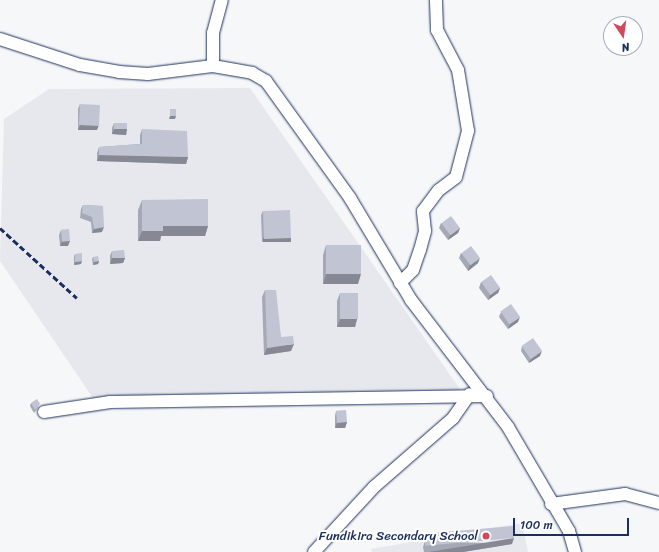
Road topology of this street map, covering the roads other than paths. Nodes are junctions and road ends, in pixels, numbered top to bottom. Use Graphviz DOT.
graph roads {
  1 [pos="222,0"];
  2 [pos="436,0"];
  3 [pos="0,39"];
  4 [pos="213,66"];
  5 [pos="400,283"];
  6 [pos="468,377"];
  7 [pos="487,396"];
  8 [pos="468,399"];
  9 [pos="44,412"];
  10 [pos="659,503"];
  11 [pos="551,504"];
  12 [pos="314,552"];
  13 [pos="575,552"];
  1 -- 4 [label="street"];
  2 -- 5 [label="street"];
  3 -- 4 [label="street"];
  4 -- 5 [label="street"];
  5 -- 6 [label="street"];
  6 -- 7 [label="street"];
  6 -- 8 [label="street"];
  7 -- 8 [label="street"];
  7 -- 11 [label="street"];
  8 -- 9 [label="street"];
  8 -- 12 [label="street"];
  10 -- 11 [label="street"];
  11 -- 13 [label="street"];
}
